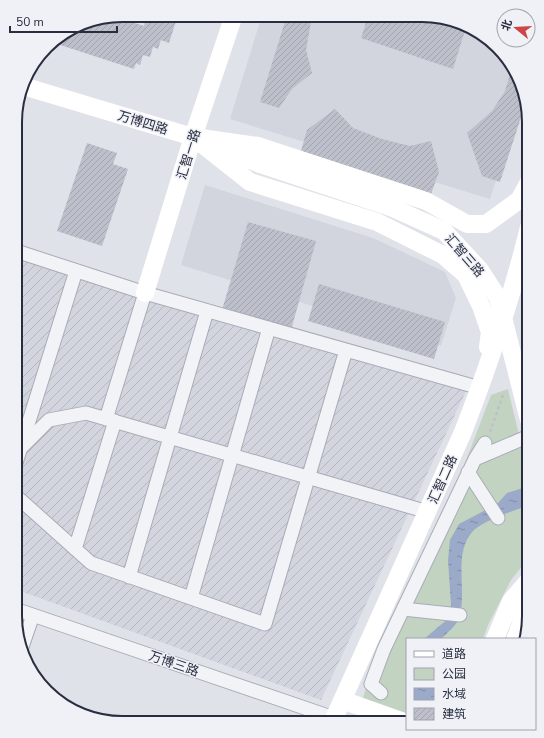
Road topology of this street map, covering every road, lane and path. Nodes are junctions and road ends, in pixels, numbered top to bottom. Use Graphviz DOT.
graph roads {
  1 [pos="232,22"];
  2 [pos="28,88"];
  3 [pos="193,137"];
  4 [pos="260,164"];
  5 [pos="522,195"];
  6 [pos="22,253"];
  7 [pos="522,256"];
  8 [pos="76,271"];
  9 [pos="145,293"];
  10 [pos="207,311"];
  11 [pos="269,328"];
  12 [pos="346,350"];
  13 [pos="504,387"];
  14 [pos="480,388"];
  15 [pos="522,392"];
  16 [pos="111,420"];
  17 [pos="22,436"];
  18 [pos="170,437"];
  19 [pos="522,439"];
  20 [pos="485,443"];
  21 [pos="22,444"];
  22 [pos="232,455"];
  23 [pos="475,459"];
  24 [pos="468,472"];
  25 [pos="308,477"];
  26 [pos="22,501"];
  27 [pos="428,512"];
  28 [pos="498,518"];
  29 [pos="76,549"];
  30 [pos="130,577"];
  31 [pos="522,588"];
  32 [pos="191,598"];
  33 [pos="403,609"];
  34 [pos="22,611"];
  35 [pos="454,614"];
  36 [pos="33,615"];
  37 [pos="522,622"];
  38 [pos="495,638"];
  39 [pos="515,638"];
  40 [pos="25,639"];
  41 [pos="381,693"];
  42 [pos="342,700"];
  43 [pos="322,716"];
  44 [pos="335,716"];
  45 [pos="389,716"];
  1 -- 3 [label="street, 汇智一路"];
  2 -- 3 [label="street, 万博四路"];
  3 -- 4 [label="street, 万博四路"];
  3 -- 5 [label="street"];
  3 -- 9 [label="street, 汇智一路"];
  3 -- 14 [label="street"];
  4 -- 15 [label="street, 汇智三路, bridge"];
  6 -- 8 [label="street"];
  7 -- 14 [label="street, 汇智二路"];
  8 -- 9 [label="street"];
  8 -- 17 [label="street"];
  9 -- 10 [label="street"];
  9 -- 16 [label="street"];
  10 -- 11 [label="street"];
  10 -- 18 [label="street"];
  11 -- 12 [label="street"];
  11 -- 22 [label="street"];
  12 -- 14 [label="street"];
  12 -- 25 [label="street"];
  13 -- 20 [label="path"];
  14 -- 27 [label="street, 汇智二路"];
  16 -- 18 [label="street"];
  16 -- 21 [label="street"];
  16 -- 29 [label="street"];
  18 -- 22 [label="street"];
  18 -- 30 [label="street"];
  19 -- 23 [label="street"];
  20 -- 23 [label="street"];
  22 -- 25 [label="street"];
  22 -- 32 [label="street"];
  23 -- 24 [label="street"];
  24 -- 28 [label="street"];
  24 -- 33 [label="street"];
  25 -- 27 [label="street"];
  25 -- 32 [label="street"];
  26 -- 29 [label="street"];
  27 -- 42 [label="street, 汇智二路"];
  29 -- 30 [label="street"];
  30 -- 32 [label="street"];
  31 -- 38 [label="street"];
  33 -- 35 [label="street"];
  33 -- 41 [label="street"];
  34 -- 36 [label="street, 万博三路"];
  36 -- 40 [label="street"];
  36 -- 43 [label="street, 万博三路"];
  37 -- 39 [label="street"];
  42 -- 44 [label="street, 汇智二路"];
  42 -- 45 [label="street"];
}
